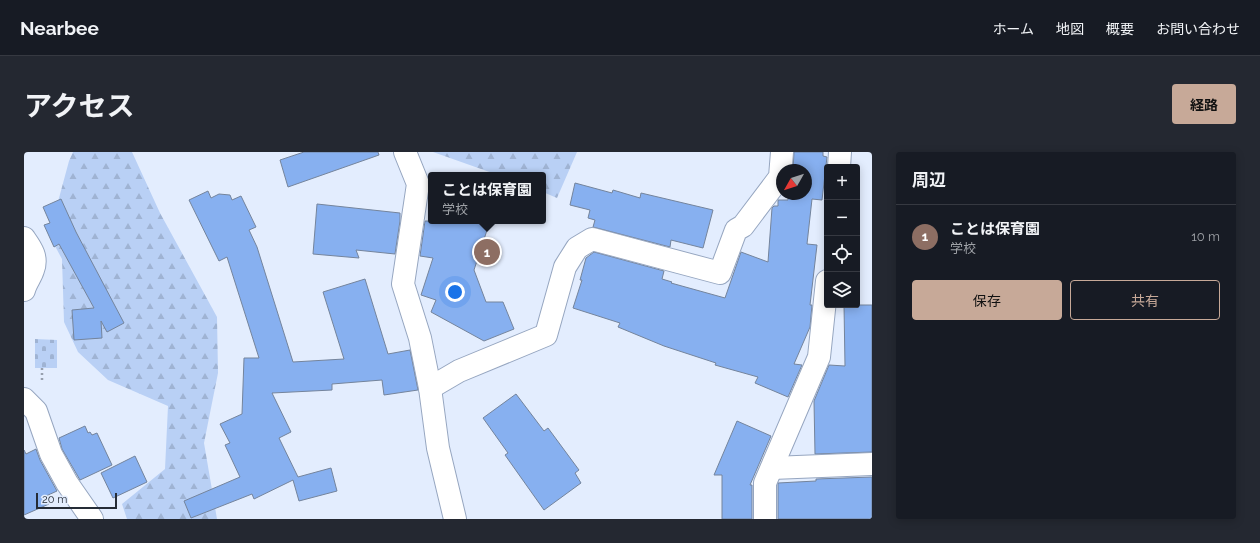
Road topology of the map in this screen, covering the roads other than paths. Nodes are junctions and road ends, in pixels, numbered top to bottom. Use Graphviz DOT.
graph roads {
  1 [pos="405,152"];
  2 [pos="782,152"];
  3 [pos="840,152"];
  4 [pos="839,164"];
  5 [pos="24,238"];
  6 [pos="24,290"];
  7 [pos="824,308"];
  8 [pos="430,388"];
  9 [pos="24,399"];
  10 [pos="872,464"];
  11 [pos="772,468"];
  12 [pos="92,519"];
  13 [pos="454,519"];
  14 [pos="765,519"];
  1 -- 8 [label="street"];
  2 -- 8 [label="street"];
  3 -- 4 [label="street"];
  5 -- 6 [label="street"];
  7 -- 11 [label="street"];
  8 -- 13 [label="street"];
  9 -- 12 [label="street"];
  10 -- 11 [label="street"];
  11 -- 14 [label="street"];
}
